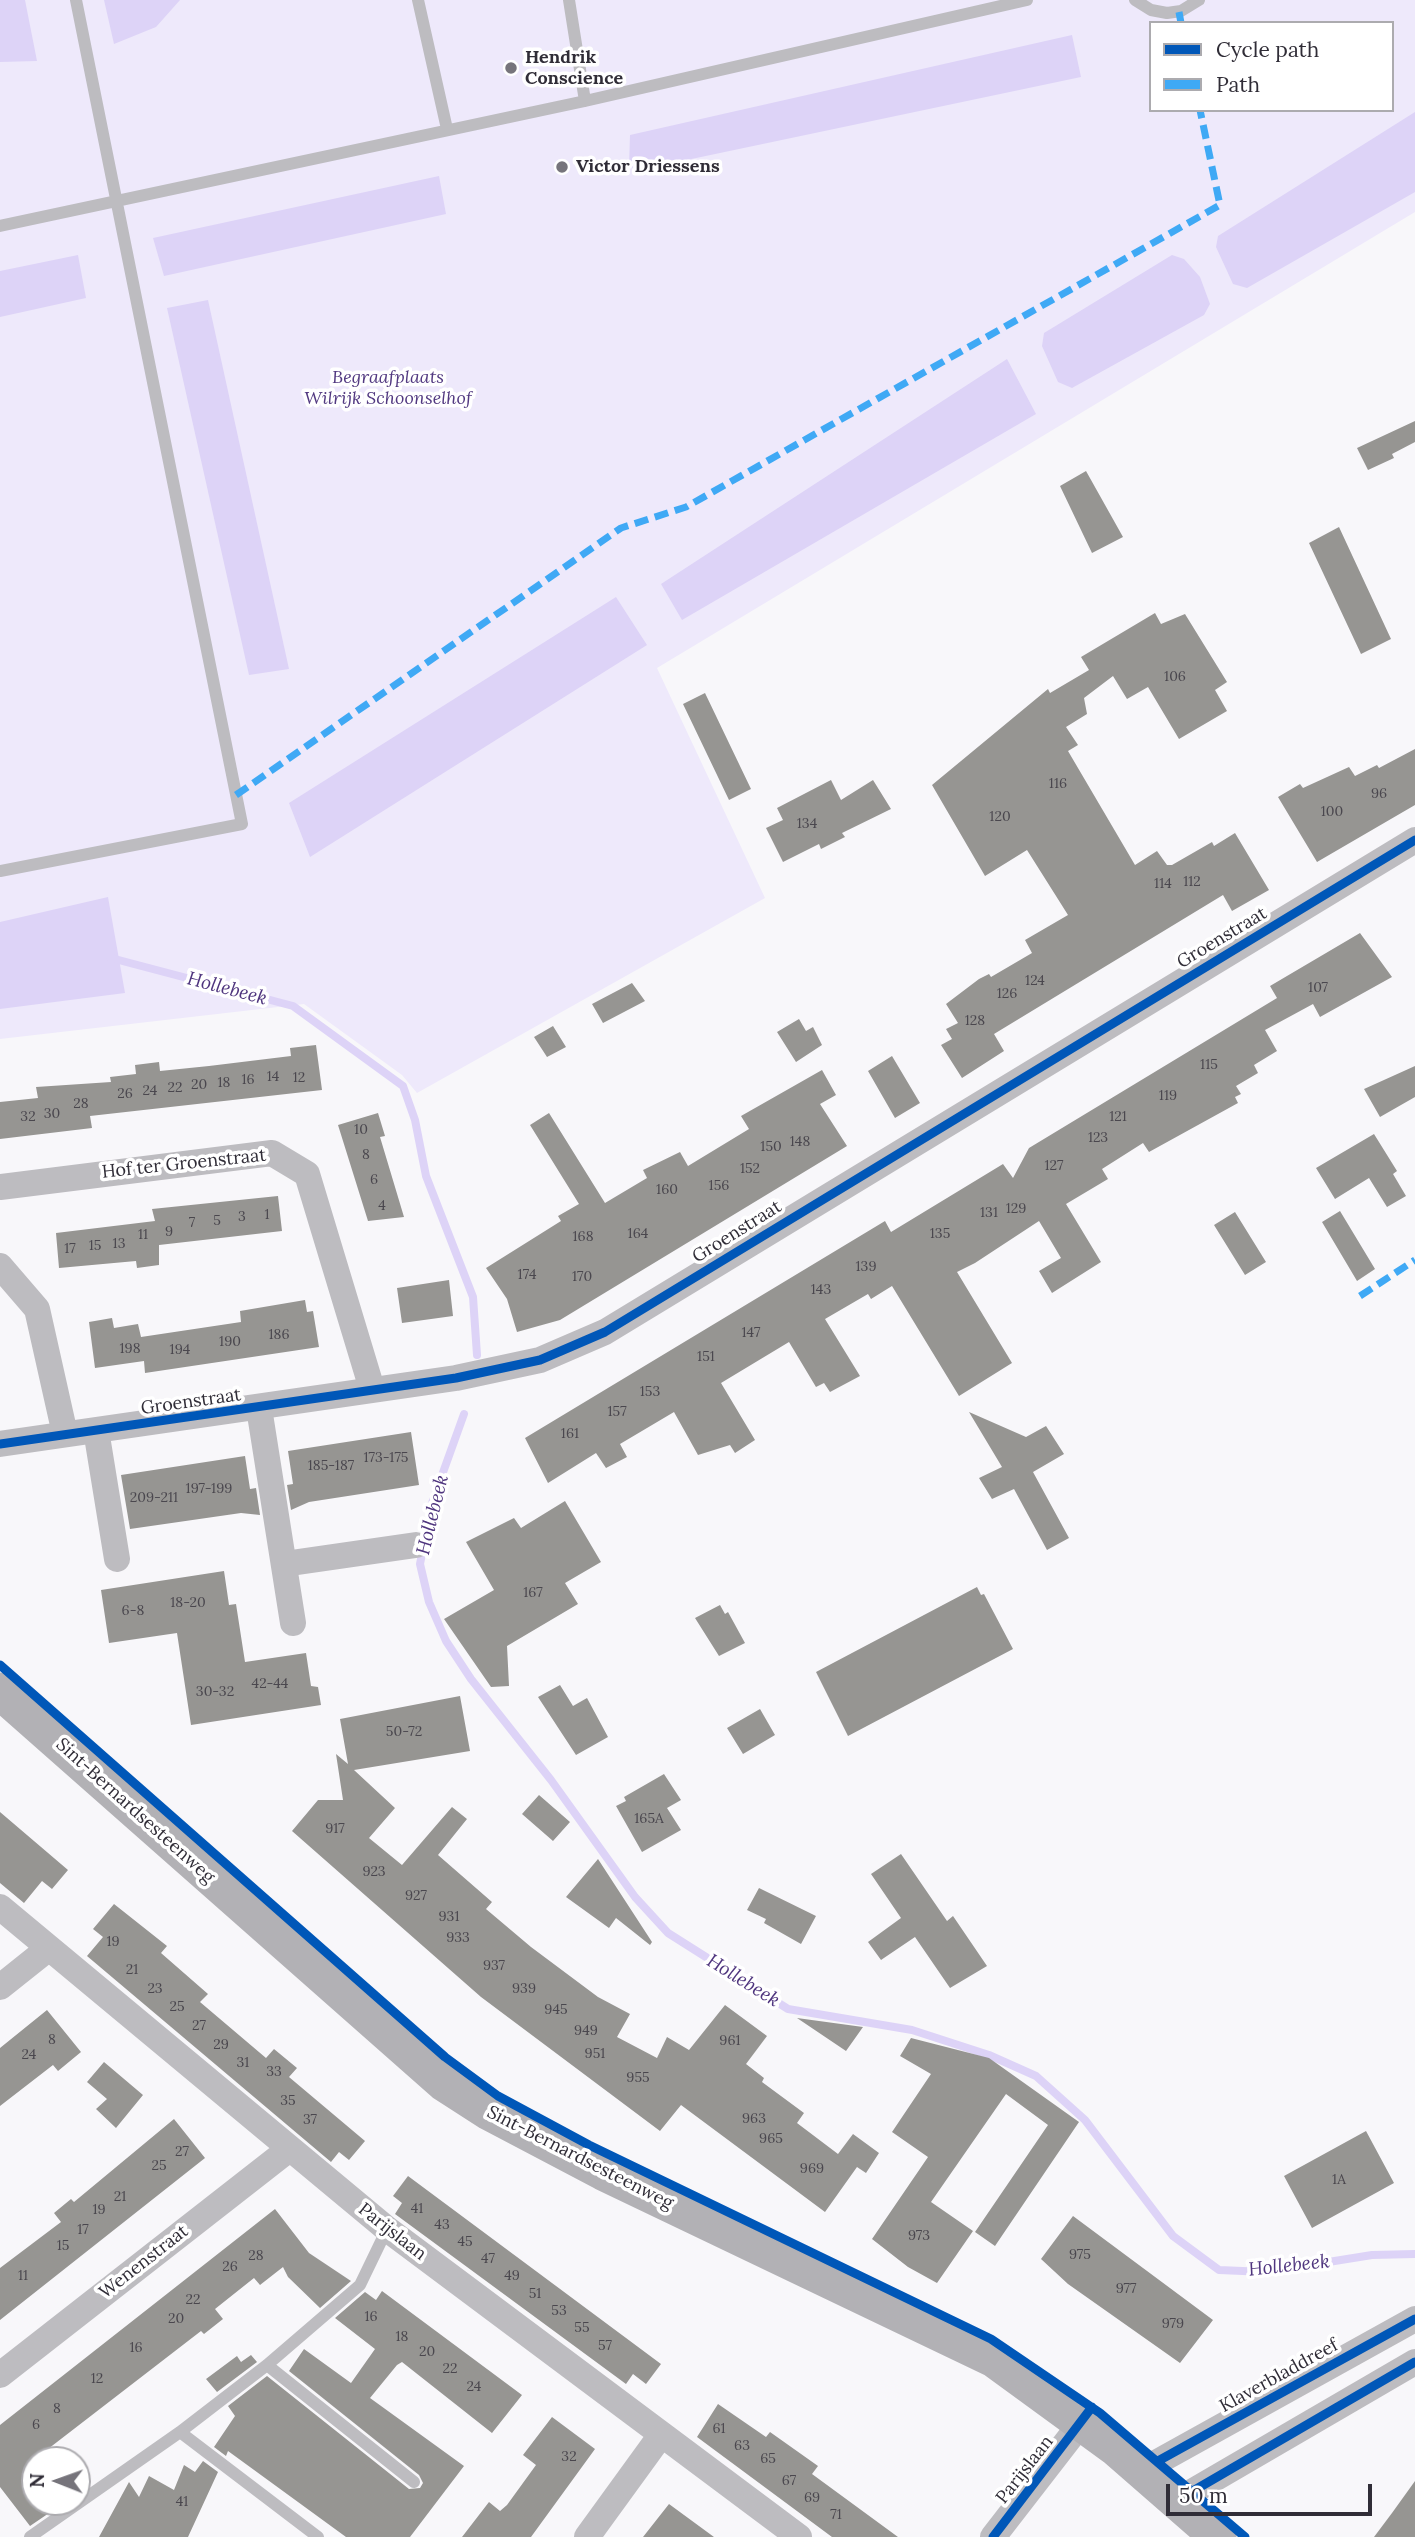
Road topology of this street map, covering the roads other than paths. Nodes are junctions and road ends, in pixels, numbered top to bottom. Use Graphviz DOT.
graph roads {
  1 [pos="75,0"];
  2 [pos="418,0"];
  3 [pos="569,0"];
  4 [pos="1027,0"];
  5 [pos="1135,0"];
  6 [pos="1199,0"];
  7 [pos="585,101"];
  8 [pos="447,129"];
  9 [pos="116,202"];
  10 [pos="0,226"];
  11 [pos="1415,840"];
  12 [pos="0,871"];
  13 [pos="0,1187"];
  14 [pos="0,1266"];
  15 [pos="372,1389"];
  16 [pos="259,1408"];
  17 [pos="96,1430"];
  18 [pos="65,1434"];
  19 [pos="0,1444"];
  20 [pos="416,1545"];
  21 [pos="117,1559"];
  22 [pos="284,1564"];
  23 [pos="293,1623"];
  24 [pos="0,1691"];
  25 [pos="0,1907"];
  26 [pos="49,1948"];
  27 [pos="0,1987"];
  28 [pos="288,2150"];
  29 [pos="387,2229"];
  30 [pos="1415,2319"];
  31 [pos="1415,2362"];
  32 [pos="267,2365"];
  33 [pos="0,2375"];
  34 [pos="1082,2422"];
  35 [pos="180,2432"];
  36 [pos="661,2435"];
  37 [pos="1143,2470"];
  38 [pos="414,2482"];
  39 [pos="1178,2500"];
  40 [pos="30,2537"];
  41 [pos="317,2537"];
  42 [pos="587,2537"];
  43 [pos="799,2537"];
  44 [pos="993,2537"];
  45 [pos="1218,2537"];
  1 -- 9 [label="lane"];
  2 -- 8 [label="lane"];
  3 -- 7 [label="lane"];
  4 -- 7 [label="lane"];
  5 -- 6 [label="lane"];
  7 -- 8 [label="lane"];
  8 -- 9 [label="lane"];
  9 -- 10 [label="lane"];
  9 -- 12 [label="lane"];
  11 -- 15 [label="street, Groenstraat"];
  13 -- 15 [label="street, Hof ter Groenstraat"];
  14 -- 18 [label="street"];
  15 -- 16 [label="street, Groenstraat"];
  16 -- 17 [label="street, Groenstraat"];
  16 -- 22 [label="street"];
  17 -- 18 [label="street, Groenstraat"];
  17 -- 21 [label="street"];
  18 -- 19 [label="street, Groenstraat"];
  20 -- 22 [label="street"];
  22 -- 23 [label="street"];
  24 -- 34 [label="main road, Sint-Bernardsesteenweg"];
  25 -- 26 [label="street, Parijslaan"];
  26 -- 27 [label="street"];
  26 -- 28 [label="street, Parijslaan"];
  28 -- 29 [label="street, Parijslaan"];
  28 -- 33 [label="street, Wenenstraat"];
  29 -- 32 [label="lane"];
  29 -- 36 [label="street, Parijslaan"];
  30 -- 37 [label="street, Klaverbladdreef"];
  31 -- 39 [label="street"];
  32 -- 35 [label="lane"];
  32 -- 38 [label="lane"];
  34 -- 37 [label="main road, Sint-Bernardsesteenweg"];
  34 -- 44 [label="street, Parijslaan"];
  35 -- 40 [label="lane"];
  35 -- 41 [label="lane"];
  36 -- 42 [label="street"];
  36 -- 43 [label="street, Parijslaan"];
  37 -- 39 [label="main road, Sint-Bernardsesteenweg"];
  39 -- 45 [label="main road, Sint-Bernardsesteenweg"];
}
